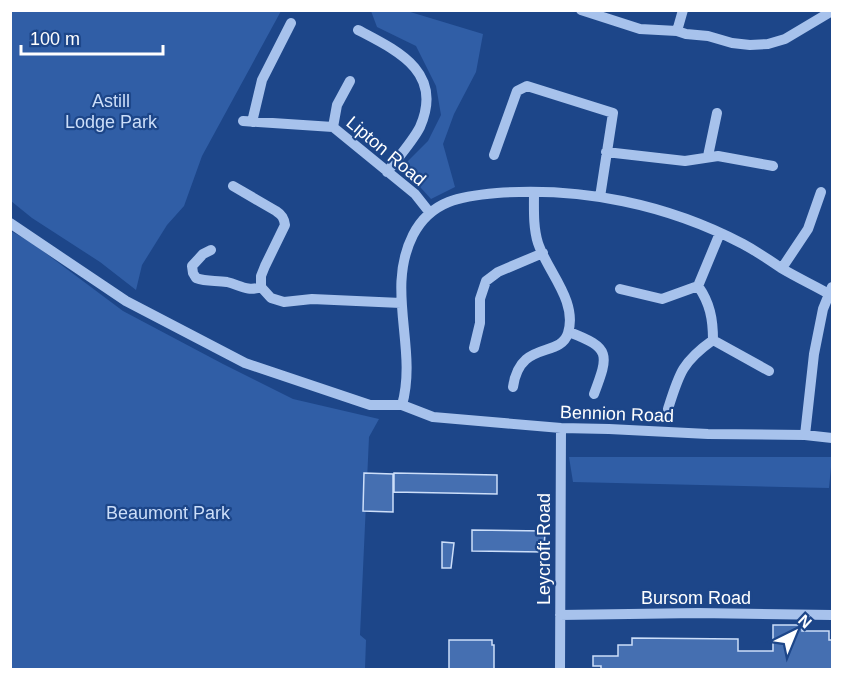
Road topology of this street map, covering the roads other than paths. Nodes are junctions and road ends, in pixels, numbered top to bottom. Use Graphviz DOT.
graph roads {
  1 [pos="581,10"];
  2 [pos="683,10"];
  3 [pos="832,11"];
  4 [pos="291,23"];
  5 [pos="358,30"];
  6 [pos="677,31"];
  7 [pos="350,81"];
  8 [pos="717,113"];
  9 [pos="333,127"];
  10 [pos="606,152"];
  11 [pos="494,155"];
  12 [pos="708,156"];
  13 [pos="773,166"];
  14 [pos="387,172"];
  15 [pos="233,186"];
  16 [pos="534,192"];
  17 [pos="821,192"];
  18 [pos="600,197"];
  19 [pos="430,213"];
  20 [pos="10,223"];
  21 [pos="720,233"];
  22 [pos="211,250"];
  23 [pos="543,253"];
  24 [pos="782,268"];
  25 [pos="698,286"];
  26 [pos="261,287"];
  27 [pos="620,289"];
  28 [pos="831,290"];
  29 [pos="401,303"];
  30 [pos="569,332"];
  31 [pos="713,340"];
  32 [pos="474,348"];
  33 [pos="769,371"];
  34 [pos="513,387"];
  35 [pos="594,394"];
  36 [pos="402,405"];
  37 [pos="668,409"];
  38 [pos="561,428"];
  39 [pos="805,435"];
  40 [pos="832,438"];
  41 [pos="560,615"];
  42 [pos="832,615"];
  43 [pos="560,669"];
  1 -- 6 [label="street"];
  2 -- 6 [label="street"];
  3 -- 6 [label="street"];
  4 -- 9 [label="street, Lipton Road"];
  5 -- 14 [label="street"];
  7 -- 9 [label="street"];
  8 -- 12 [label="street"];
  9 -- 14 [label="street, Lipton Road"];
  10 -- 11 [label="street"];
  10 -- 12 [label="street"];
  10 -- 18 [label="street"];
  12 -- 13 [label="street"];
  14 -- 19 [label="street, Lipton Road"];
  15 -- 26 [label="street"];
  16 -- 18 [label="street"];
  16 -- 19 [label="street"];
  16 -- 23 [label="street"];
  17 -- 24 [label="street"];
  18 -- 21 [label="street"];
  19 -- 29 [label="street"];
  20 -- 36 [label="street"];
  21 -- 24 [label="street"];
  21 -- 25 [label="street"];
  22 -- 26 [label="street"];
  23 -- 30 [label="street"];
  23 -- 32 [label="street"];
  24 -- 28 [label="street"];
  25 -- 27 [label="street"];
  25 -- 31 [label="street"];
  26 -- 29 [label="street"];
  28 -- 39 [label="street"];
  29 -- 36 [label="street"];
  30 -- 34 [label="street"];
  30 -- 35 [label="street"];
  31 -- 33 [label="street"];
  31 -- 37 [label="street"];
  36 -- 38 [label="street, Bennion Road"];
  38 -- 39 [label="street, Bennion Road"];
  38 -- 41 [label="street, Leycroft Road"];
  39 -- 40 [label="street, Bennion Road"];
  41 -- 42 [label="street, Bursom Road"];
  41 -- 43 [label="street, Leycroft Road"];
}
